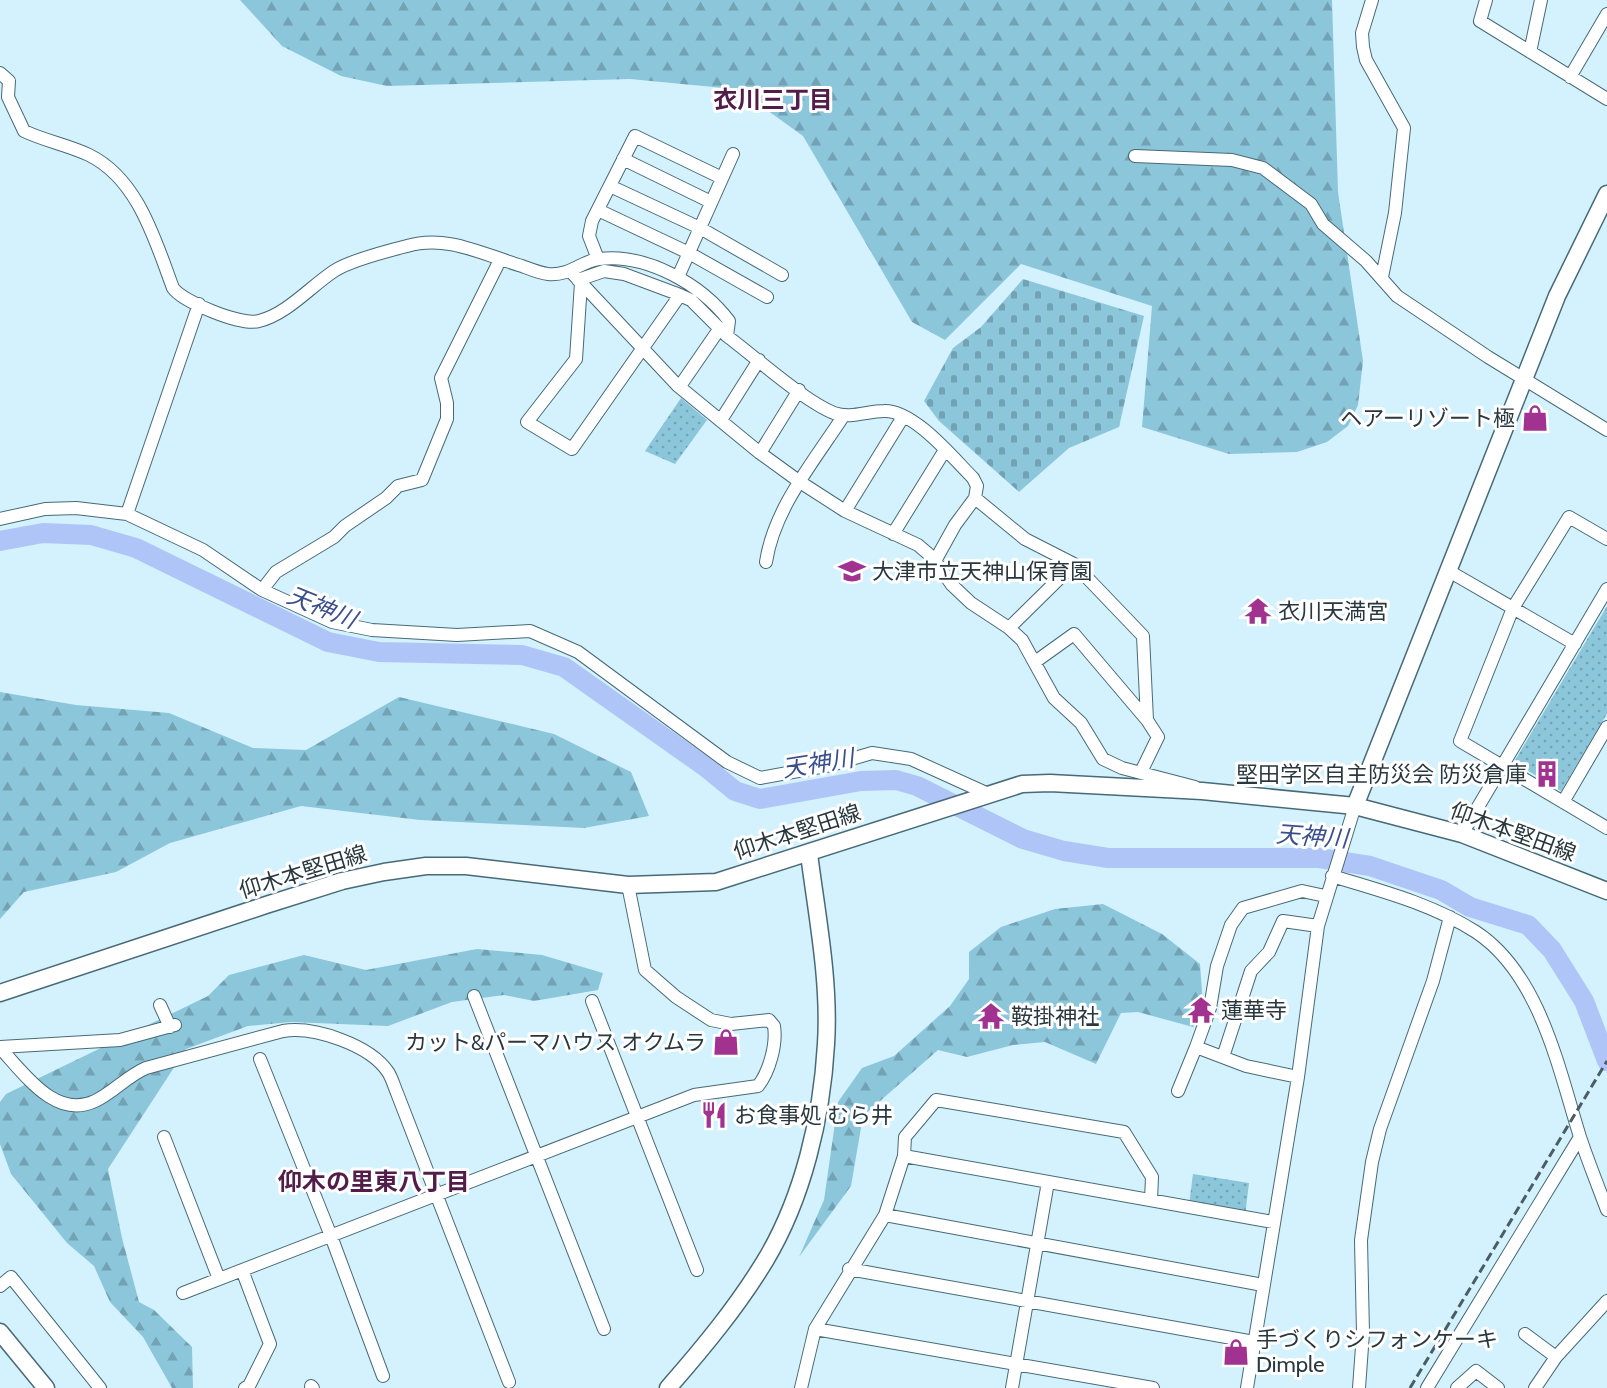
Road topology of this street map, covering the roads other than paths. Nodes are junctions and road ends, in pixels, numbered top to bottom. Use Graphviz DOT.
graph roads {
  1 [pos="1372,0"];
  2 [pos="1486,0"];
  3 [pos="1541,0"];
  4 [pos="1607,14"];
  5 [pos="1530,52"];
  6 [pos="0,73"];
  7 [pos="1570,77"];
  8 [pos="1607,99"];
  9 [pos="733,154"];
  10 [pos="1135,156"];
  11 [pos="623,159"];
  12 [pos="722,178"];
  13 [pos="610,186"];
  14 [pos="1607,194"];
  15 [pos="711,202"];
  16 [pos="598,210"];
  17 [pos="700,228"];
  18 [pos="689,253"];
  19 [pos="598,259"];
  20 [pos="500,260"];
  21 [pos="782,275"];
  22 [pos="678,277"];
  23 [pos="1382,277"];
  24 [pos="576,278"];
  25 [pos="680,295"];
  26 [pos="766,297"];
  27 [pos="199,304"];
  28 [pos="723,332"];
  29 [pos="644,350"];
  30 [pos="759,360"];
  31 [pos="1524,379"];
  32 [pos="680,386"];
  33 [pos="799,390"];
  34 [pos="844,415"];
  35 [pos="903,417"];
  36 [pos="721,420"];
  37 [pos="1605,425"];
  38 [pos="945,450"];
  39 [pos="760,453"];
  40 [pos="800,482"];
  41 [pos="975,498"];
  42 [pos="845,511"];
  43 [pos="127,514"];
  44 [pos="0,519"];
  45 [pos="893,534"];
  46 [pos="1607,539"];
  47 [pos="935,561"];
  48 [pos="766,562"];
  49 [pos="1074,564"];
  50 [pos="1447,570"];
  51 [pos="262,590"];
  52 [pos="1606,595"];
  53 [pos="1513,609"];
  54 [pos="1009,628"];
  55 [pos="1575,644"];
  56 [pos="1035,662"];
  57 [pos="1148,720"];
  58 [pos="1607,727"];
  59 [pos="1502,766"];
  60 [pos="1141,772"];
  61 [pos="1202,791"];
  62 [pos="986,793"];
  63 [pos="1563,802"];
  64 [pos="1355,806"];
  65 [pos="1607,828"];
  66 [pos="1462,834"];
  67 [pos="809,854"];
  68 [pos="1334,870"];
  69 [pos="628,885"];
  70 [pos="1607,891"];
  71 [pos="1325,896"];
  72 [pos="1450,917"];
  73 [pos="1318,926"];
  74 [pos="0,993"];
  75 [pos="474,996"];
  76 [pos="592,1001"];
  77 [pos="160,1005"];
  78 [pos="0,1047"];
  79 [pos="1196,1047"];
  80 [pos="1223,1057"];
  81 [pos="260,1059"];
  82 [pos="1298,1077"];
  83 [pos="1178,1091"];
  84 [pos="639,1116"];
  85 [pos="164,1137"];
  86 [pos="1580,1137"];
  87 [pos="537,1156"];
  88 [pos="904,1156"];
  89 [pos="1048,1182"];
  90 [pos="435,1194"];
  91 [pos="1150,1200"];
  92 [pos="1607,1210"];
  93 [pos="885,1215"];
  94 [pos="1273,1222"];
  95 [pos="331,1236"];
  96 [pos="1038,1243"];
  97 [pos="849,1269"];
  98 [pos="242,1270"];
  99 [pos="697,1270"];
  100 [pos="219,1279"];
  101 [pos="1263,1285"];
  102 [pos="0,1286"];
  103 [pos="183,1293"];
  104 [pos="1028,1301"];
  105 [pos="1607,1301"];
  106 [pos="604,1329"];
  107 [pos="815,1329"];
  108 [pos="0,1332"];
  109 [pos="1525,1334"];
  110 [pos="1254,1342"];
  111 [pos="1556,1357"];
  112 [pos="1017,1364"];
  113 [pos="383,1376"];
  114 [pos="509,1382"];
  115 [pos="46,1388"];
  116 [pos="100,1388"];
  117 [pos="245,1388"];
  118 [pos="668,1388"];
  119 [pos="801,1388"];
  120 [pos="1012,1388"];
  121 [pos="1154,1388"];
  122 [pos="1247,1388"];
  123 [pos="1359,1388"];
  124 [pos="1427,1388"];
  125 [pos="1457,1388"];
  126 [pos="1498,1388"];
  127 [pos="1535,1388"];
  1 -- 23 [label="street"];
  2 -- 5 [label="street"];
  3 -- 5 [label="street"];
  4 -- 7 [label="street"];
  5 -- 7 [label="street"];
  6 -- 27 [label="street"];
  7 -- 8 [label="street"];
  9 -- 12 [label="street"];
  10 -- 23 [label="street"];
  11 -- 12 [label="street"];
  11 -- 13 [label="street"];
  11 -- 15 [label="street"];
  12 -- 15 [label="street"];
  13 -- 16 [label="street"];
  13 -- 17 [label="street"];
  14 -- 31 [label="main road"];
  15 -- 17 [label="street"];
  16 -- 18 [label="street"];
  16 -- 19 [label="street"];
  17 -- 18 [label="street"];
  17 -- 21 [label="street"];
  18 -- 22 [label="street"];
  18 -- 26 [label="street"];
  19 -- 22 [label="street"];
  19 -- 24 [label="street"];
  20 -- 24 [label="street"];
  20 -- 27 [label="street"];
  20 -- 51 [label="street"];
  22 -- 28 [label="street"];
  23 -- 31 [label="street"];
  24 -- 25 [label="street"];
  24 -- 29 [label="street"];
  24 -- 29 [label="street"];
  25 -- 28 [label="street"];
  25 -- 29 [label="street"];
  27 -- 43 [label="street"];
  28 -- 30 [label="street"];
  28 -- 32 [label="street"];
  29 -- 32 [label="street"];
  30 -- 33 [label="street"];
  30 -- 36 [label="street"];
  31 -- 37 [label="street"];
  31 -- 50 [label="main road"];
  32 -- 36 [label="street"];
  33 -- 34 [label="street"];
  33 -- 39 [label="street"];
  34 -- 35 [label="street"];
  34 -- 40 [label="street"];
  35 -- 38 [label="street"];
  35 -- 42 [label="street"];
  36 -- 39 [label="street"];
  38 -- 41 [label="street"];
  38 -- 45 [label="street"];
  39 -- 40 [label="street"];
  40 -- 42 [label="street"];
  40 -- 48 [label="street"];
  41 -- 47 [label="street"];
  41 -- 49 [label="street"];
  42 -- 45 [label="street"];
  43 -- 44 [label="street"];
  43 -- 51 [label="street"];
  45 -- 47 [label="street"];
  46 -- 53 [label="street"];
  47 -- 54 [label="street"];
  49 -- 54 [label="street"];
  49 -- 57 [label="street"];
  50 -- 53 [label="street"];
  50 -- 64 [label="main road"];
  51 -- 62 [label="street"];
  52 -- 55 [label="street"];
  53 -- 55 [label="street"];
  53 -- 59 [label="street"];
  54 -- 56 [label="street"];
  55 -- 59 [label="street"];
  56 -- 57 [label="street"];
  56 -- 60 [label="street"];
  57 -- 60 [label="street"];
  58 -- 63 [label="street"];
  59 -- 63 [label="street"];
  59 -- 66 [label="street"];
  60 -- 61 [label="street"];
  61 -- 62 [label="main road, 仰木本堅田線"];
  61 -- 64 [label="main road, 仰木本堅田線"];
  62 -- 67 [label="main road, 仰木本堅田線"];
  63 -- 65 [label="street"];
  64 -- 66 [label="main road, 仰木本堅田線"];
  64 -- 68 [label="street"];
  66 -- 70 [label="main road, 仰木本堅田線"];
  67 -- 69 [label="main road, 仰木本堅田線"];
  67 -- 118 [label="main road"];
  68 -- 71 [label="street"];
  68 -- 72 [label="street"];
  69 -- 74 [label="main road, 仰木本堅田線"];
  69 -- 84 [label="street"];
  71 -- 73 [label="street"];
  71 -- 79 [label="street"];
  72 -- 86 [label="street"];
  72 -- 123 [label="street"];
  73 -- 80 [label="street"];
  73 -- 82 [label="street"];
  75 -- 87 [label="street"];
  76 -- 84 [label="street"];
  77 -- 78 [label="street"];
  78 -- 90 [label="street"];
  79 -- 80 [label="street"];
  79 -- 83 [label="street"];
  80 -- 82 [label="street"];
  81 -- 95 [label="street"];
  82 -- 94 [label="street"];
  84 -- 87 [label="street"];
  84 -- 99 [label="street"];
  85 -- 100 [label="street"];
  86 -- 92 [label="street"];
  86 -- 124 [label="street"];
  87 -- 90 [label="street"];
  87 -- 106 [label="street"];
  88 -- 89 [label="street"];
  88 -- 91 [label="street"];
  88 -- 93 [label="street"];
  89 -- 91 [label="street"];
  89 -- 96 [label="street"];
  90 -- 95 [label="street"];
  90 -- 114 [label="street"];
  91 -- 94 [label="street"];
  93 -- 96 [label="street"];
  93 -- 97 [label="street"];
  94 -- 101 [label="street"];
  95 -- 98 [label="street"];
  95 -- 113 [label="street"];
  96 -- 101 [label="street"];
  96 -- 104 [label="street"];
  97 -- 104 [label="street"];
  97 -- 107 [label="street"];
  98 -- 100 [label="street"];
  98 -- 117 [label="street"];
  100 -- 103 [label="street"];
  101 -- 110 [label="street"];
  102 -- 116 [label="street"];
  104 -- 110 [label="street"];
  104 -- 112 [label="street"];
  105 -- 111 [label="street"];
  107 -- 112 [label="street"];
  107 -- 119 [label="street"];
  108 -- 115 [label="main road"];
  109 -- 111 [label="street"];
  110 -- 122 [label="street"];
  111 -- 127 [label="street"];
  112 -- 120 [label="street"];
  112 -- 121 [label="street"];
  125 -- 126 [label="street"];
}
